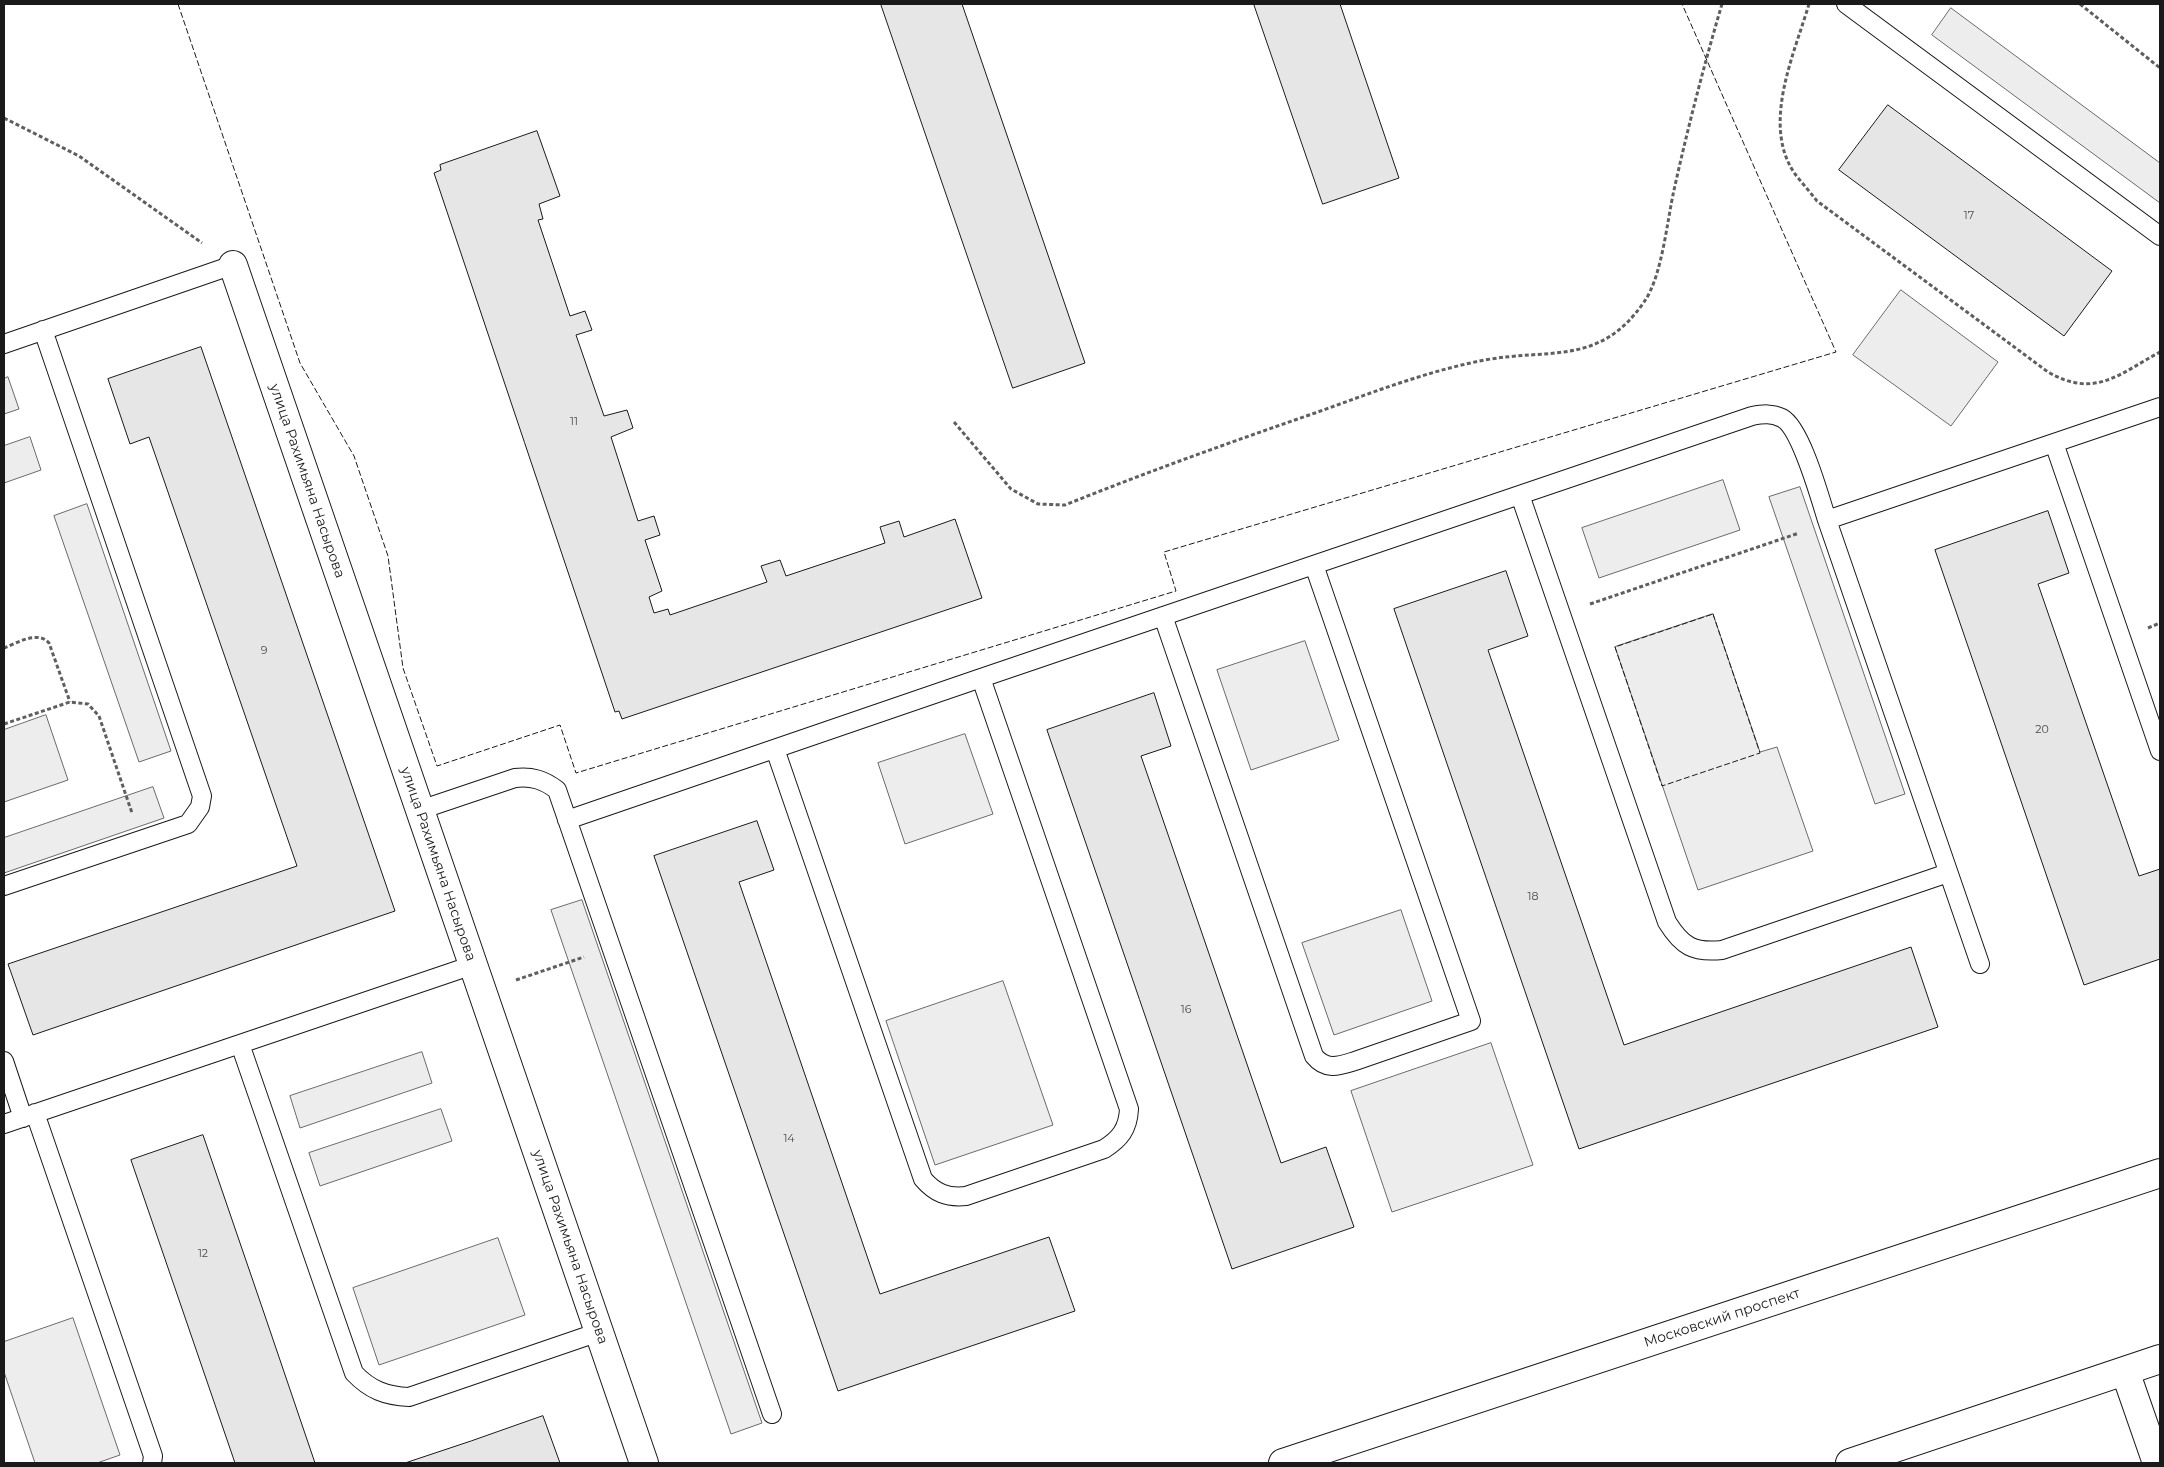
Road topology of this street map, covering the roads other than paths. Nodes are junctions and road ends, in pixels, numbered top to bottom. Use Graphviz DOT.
graph roads {
  1 [pos="1846,4"];
  2 [pos="2160,236"];
  3 [pos="233,265"];
  4 [pos="43,330"];
  5 [pos="4,344"];
  6 [pos="2160,407"];
  7 [pos="2054,443"];
  8 [pos="1520,495"];
  9 [pos="1828,521"];
  10 [pos="1314,565"];
  11 [pos="1164,616"];
  12 [pos="982,678"];
  13 [pos="775,749"];
  14 [pos="2160,751"];
  15 [pos="420,810"];
  16 [pos="567,820"];
  17 [pos="1948,873"];
  18 [pos="4,886"];
  19 [pos="1980,964"];
  20 [pos="473,965"];
  21 [pos="240,1044"];
  22 [pos="4,1061"];
  23 [pos="29,1115"];
  24 [pos="4,1124"];
  25 [pos="2160,1174"];
  26 [pos="599,1332"];
  27 [pos="2160,1358"];
  28 [pos="2125,1371"];
  29 [pos="772,1414"];
  30 [pos="152,1463"];
  31 [pos="644,1463"];
  32 [pos="1283,1463"];
  33 [pos="1850,1463"];
  34 [pos="2157,1463"];
  1 -- 2 [label="lane"];
  3 -- 4 [label="lane"];
  3 -- 15 [label="street, улица Рахимьяна Насырова"];
  4 -- 5 [label="lane"];
  4 -- 18 [label="lane"];
  6 -- 7 [label="lane"];
  7 -- 9 [label="lane"];
  7 -- 14 [label="lane"];
  8 -- 9 [label="lane"];
  8 -- 10 [label="lane"];
  8 -- 17 [label="lane"];
  9 -- 17 [label="lane"];
  10 -- 11 [label="lane"];
  10 -- 11 [label="lane"];
  11 -- 12 [label="lane"];
  12 -- 13 [label="lane"];
  12 -- 13 [label="lane"];
  13 -- 16 [label="lane"];
  15 -- 16 [label="lane"];
  15 -- 20 [label="street, улица Рахимьяна Насырова"];
  16 -- 29 [label="lane"];
  17 -- 19 [label="lane"];
  20 -- 21 [label="lane"];
  20 -- 26 [label="street, улица Рахимьяна Насырова"];
  21 -- 23 [label="lane"];
  21 -- 26 [label="lane"];
  22 -- 23 [label="lane"];
  23 -- 24 [label="lane"];
  23 -- 30 [label="lane"];
  25 -- 32 [label="street, Московский проспект"];
  26 -- 31 [label="street, улица Рахимьяна Насырова"];
  27 -- 28 [label="street"];
  28 -- 33 [label="street"];
  28 -- 34 [label="street"];
}
